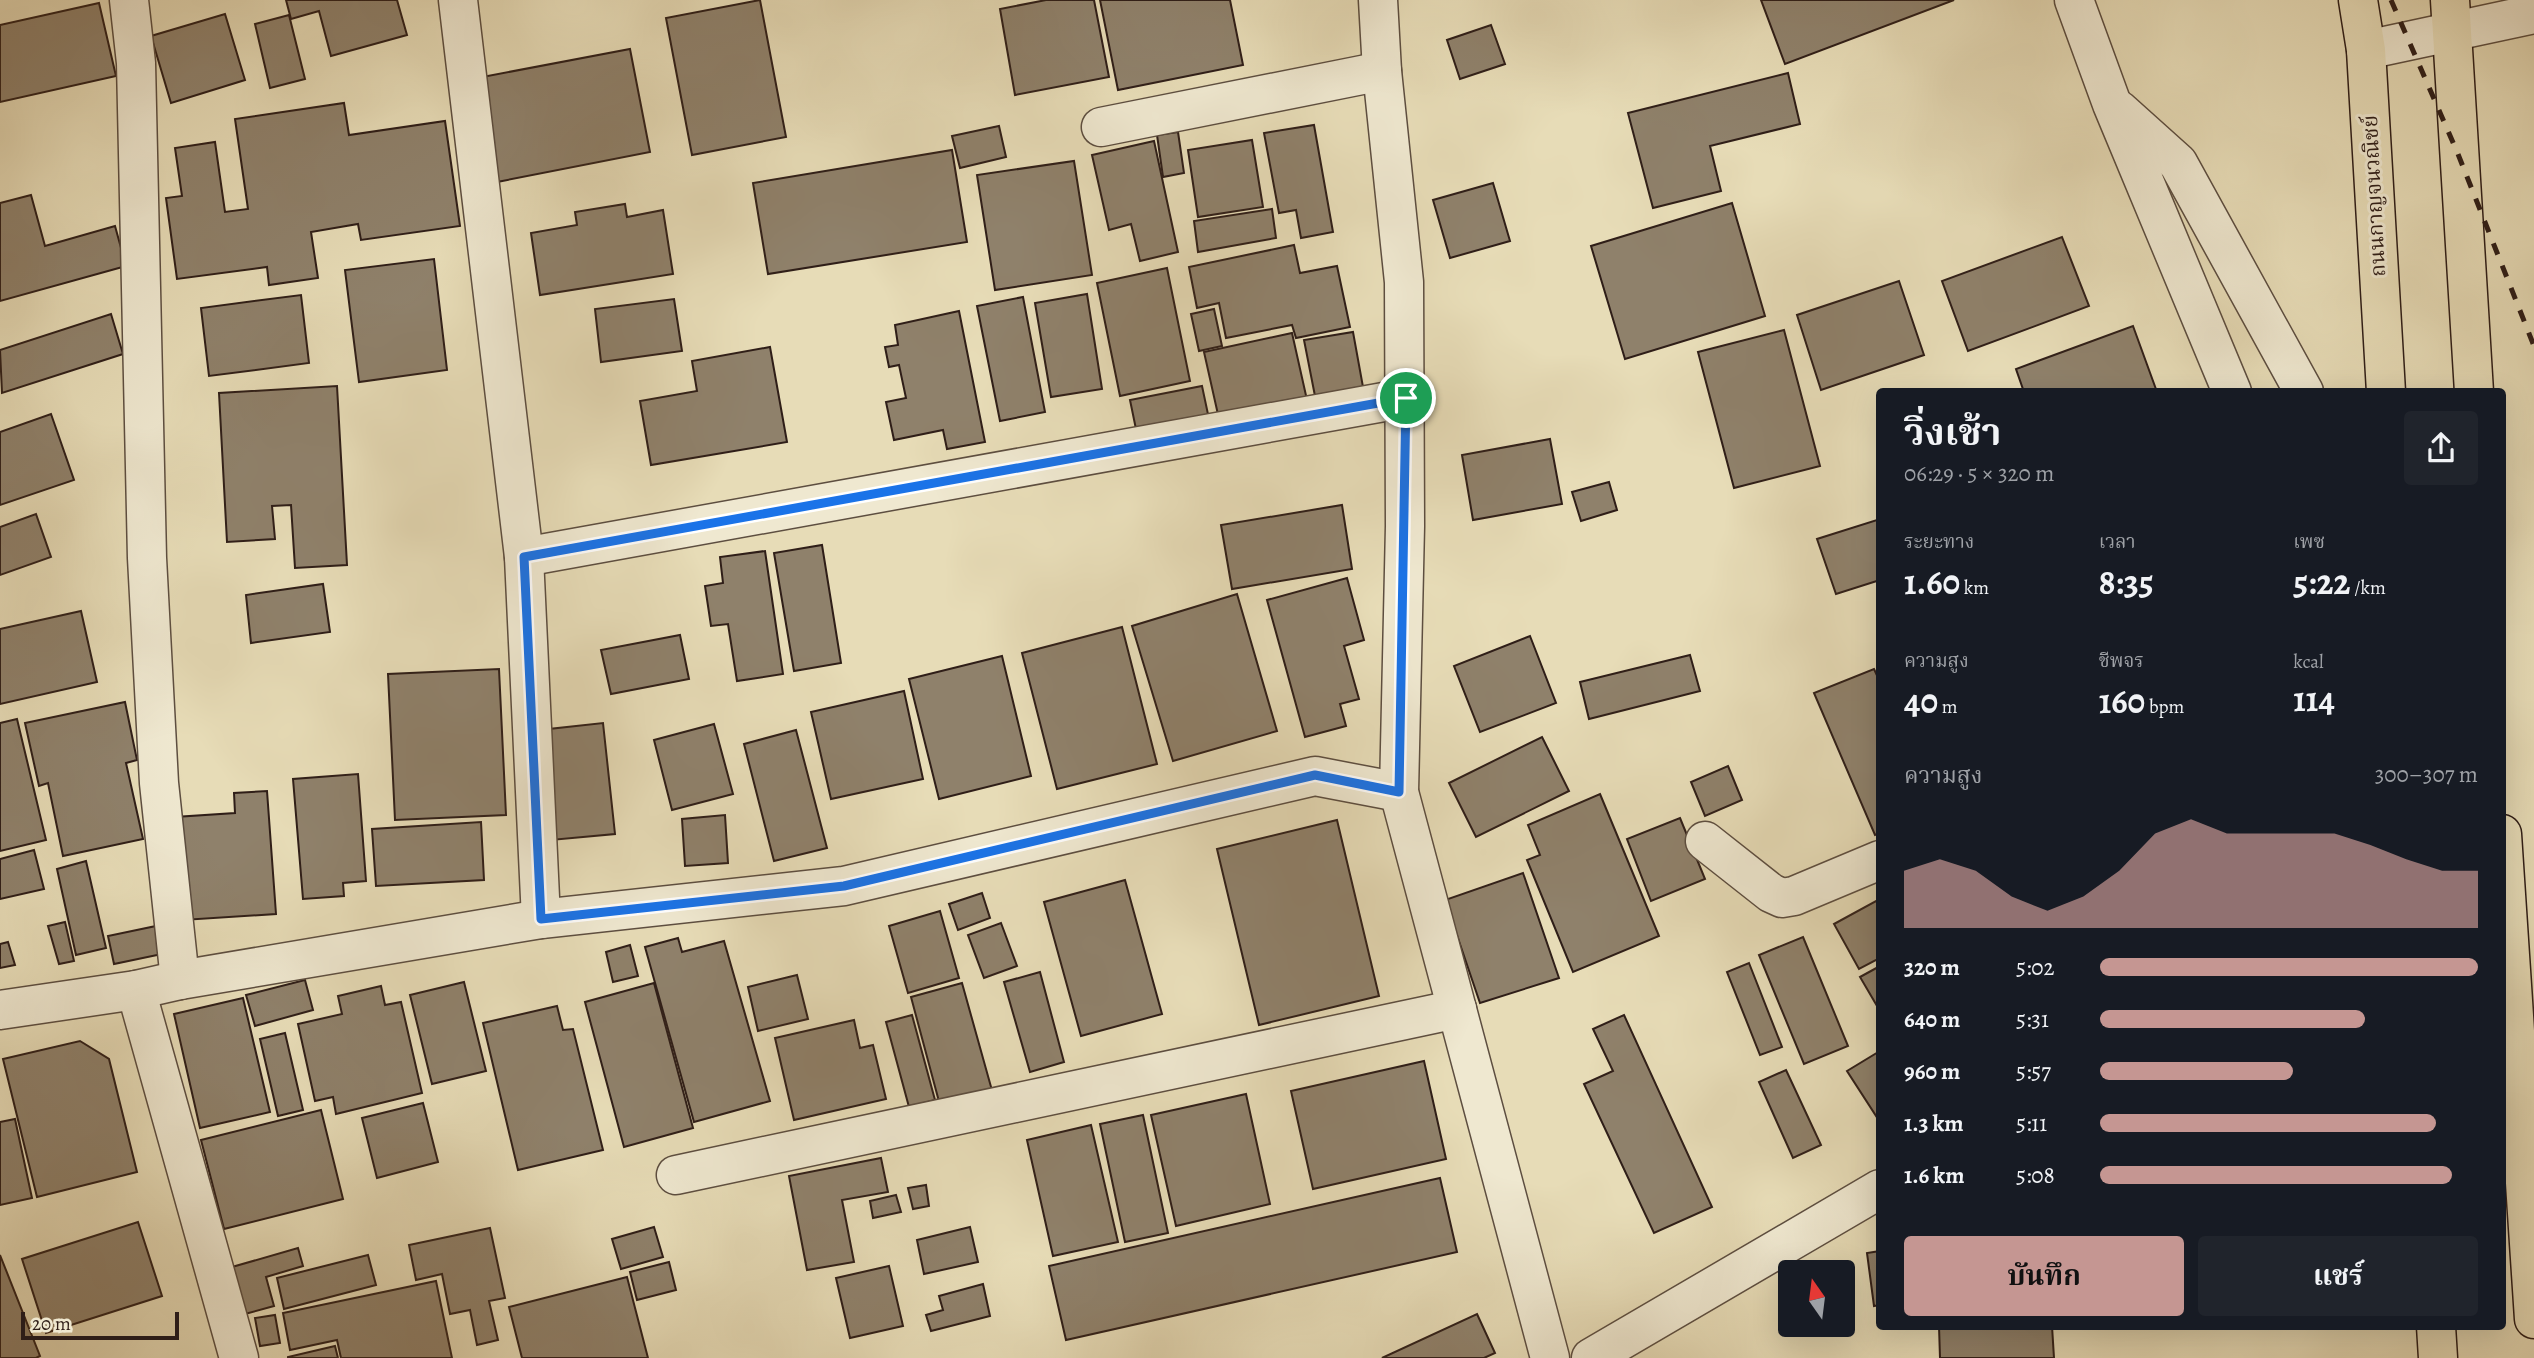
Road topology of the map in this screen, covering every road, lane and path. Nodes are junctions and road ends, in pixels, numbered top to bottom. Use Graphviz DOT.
graph roads {
  1 [pos="129,0"];
  2 [pos="458,0"];
  3 [pos="1378,0"];
  4 [pos="2074,0"];
  5 [pos="2358,0"];
  6 [pos="2534,14"];
  7 [pos="2451,15"];
  8 [pos="2366,50"];
  9 [pos="1382,71"];
  10 [pos="2112,104"];
  11 [pos="1101,127"];
  12 [pos="2230,388"];
  13 [pos="2302,388"];
  14 [pos="2386,388"];
  15 [pos="2474,388"];
  16 [pos="1406,398"];
  17 [pos="524,557"];
  18 [pos="1399,792"];
  19 [pos="1705,841"];
  20 [pos="1876,862"];
  21 [pos="2506,895"];
  22 [pos="541,919"];
  23 [pos="180,980"];
  24 [pos="136,990"];
  25 [pos="1457,1009"];
  26 [pos="0,1010"];
  27 [pos="676,1175"];
  28 [pos="1876,1191"];
  29 [pos="2534,1319"];
  30 [pos="2436,1330"];
  31 [pos="239,1358"];
  32 [pos="1550,1358"];
  33 [pos="1591,1358"];
  34 [pos="2438,1358"];
  1 -- 23 [label="street"];
  2 -- 17 [label="street"];
  3 -- 9 [label="street"];
  4 -- 10 [label="street"];
  5 -- 8 [label="highway, ถนนกาญจนวณิชย์"];
  6 -- 7 [label="street"];
  7 -- 8 [label="street"];
  7 -- 15 [label="highway"];
  8 -- 14 [label="highway, ถนนกาญจนวณิชย์"];
  9 -- 11 [label="street"];
  9 -- 16 [label="street"];
  10 -- 12 [label="street"];
  10 -- 13 [label="street"];
  16 -- 17 [label="street"];
  16 -- 18 [label="street"];
  17 -- 22 [label="street"];
  18 -- 22 [label="street"];
  18 -- 25 [label="street"];
  19 -- 20 [label="street"];
  21 -- 29 [label="highway"];
  22 -- 23 [label="street"];
  23 -- 24 [label="street"];
  24 -- 26 [label="street"];
  24 -- 31 [label="street"];
  25 -- 27 [label="street"];
  25 -- 32 [label="street"];
  28 -- 33 [label="street"];
  30 -- 34 [label="highway"];
}
